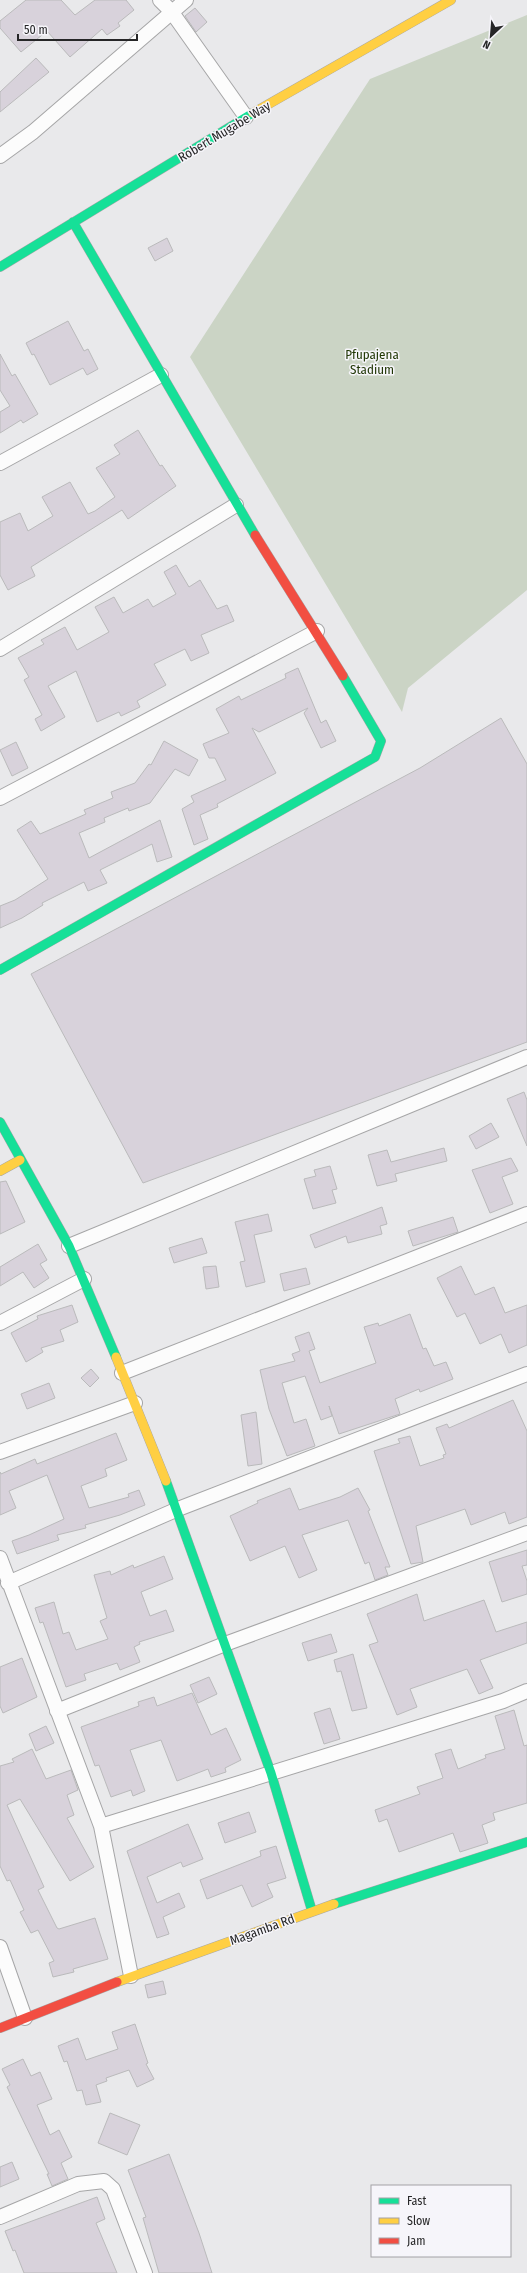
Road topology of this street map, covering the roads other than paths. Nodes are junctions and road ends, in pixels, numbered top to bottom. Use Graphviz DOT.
graph roads {
  1 [pos="160,0"];
  2 [pos="186,0"];
  3 [pos="451,0"];
  4 [pos="171,11"];
  5 [pos="246,117"];
  6 [pos="0,156"];
  7 [pos="73,222"];
  8 [pos="0,267"];
  9 [pos="160,375"];
  10 [pos="0,463"];
  11 [pos="236,504"];
  12 [pos="317,632"];
  13 [pos="0,649"];
  14 [pos="0,798"];
  15 [pos="0,970"];
  16 [pos="527,1057"];
  17 [pos="0,1122"];
  18 [pos="20,1160"];
  19 [pos="0,1171"];
  20 [pos="527,1214"];
  21 [pos="69,1246"];
  22 [pos="84,1279"];
  23 [pos="0,1323"];
  24 [pos="122,1373"];
  25 [pos="527,1374"];
  26 [pos="135,1403"];
  27 [pos="0,1452"];
  28 [pos="178,1509"];
  29 [pos="527,1532"];
  30 [pos="0,1558"];
  31 [pos="8,1583"];
  32 [pos="225,1644"];
  33 [pos="527,1691"];
  34 [pos="57,1711"];
  35 [pos="271,1773"];
  36 [pos="101,1826"];
  37 [pos="527,1842"];
  38 [pos="312,1911"];
  39 [pos="0,1947"];
  40 [pos="131,1976"];
  41 [pos="25,2018"];
  42 [pos="0,2028"];
  43 [pos="0,2217"];
  44 [pos="145,2273"];
  1 -- 4 [label="street"];
  2 -- 4 [label="street"];
  3 -- 5 [label="street, Robert Mugabe Way"];
  4 -- 5 [label="street"];
  4 -- 6 [label="street"];
  5 -- 7 [label="street, Robert Mugabe Way"];
  7 -- 8 [label="street, Robert Mugabe Way"];
  7 -- 9 [label="street"];
  9 -- 10 [label="street"];
  9 -- 11 [label="street"];
  11 -- 12 [label="street"];
  11 -- 13 [label="street"];
  12 -- 14 [label="street"];
  12 -- 15 [label="street"];
  16 -- 21 [label="street"];
  17 -- 18 [label="street"];
  18 -- 19 [label="street"];
  18 -- 21 [label="street"];
  20 -- 24 [label="street"];
  21 -- 22 [label="street"];
  22 -- 23 [label="street"];
  22 -- 24 [label="street"];
  24 -- 26 [label="street"];
  25 -- 28 [label="street"];
  26 -- 27 [label="street"];
  26 -- 28 [label="street"];
  28 -- 31 [label="street"];
  28 -- 32 [label="street"];
  29 -- 32 [label="street"];
  30 -- 31 [label="street"];
  31 -- 34 [label="street"];
  32 -- 34 [label="street"];
  32 -- 35 [label="street"];
  33 -- 35 [label="street"];
  34 -- 36 [label="street"];
  35 -- 36 [label="street"];
  35 -- 38 [label="street"];
  36 -- 40 [label="street"];
  37 -- 38 [label="street, Magamba Rd"];
  38 -- 40 [label="street, Magamba Rd"];
  39 -- 41 [label="street"];
  40 -- 41 [label="street, Magamba Rd"];
  41 -- 42 [label="street, Magamba Rd"];
  43 -- 44 [label="street"];
}
